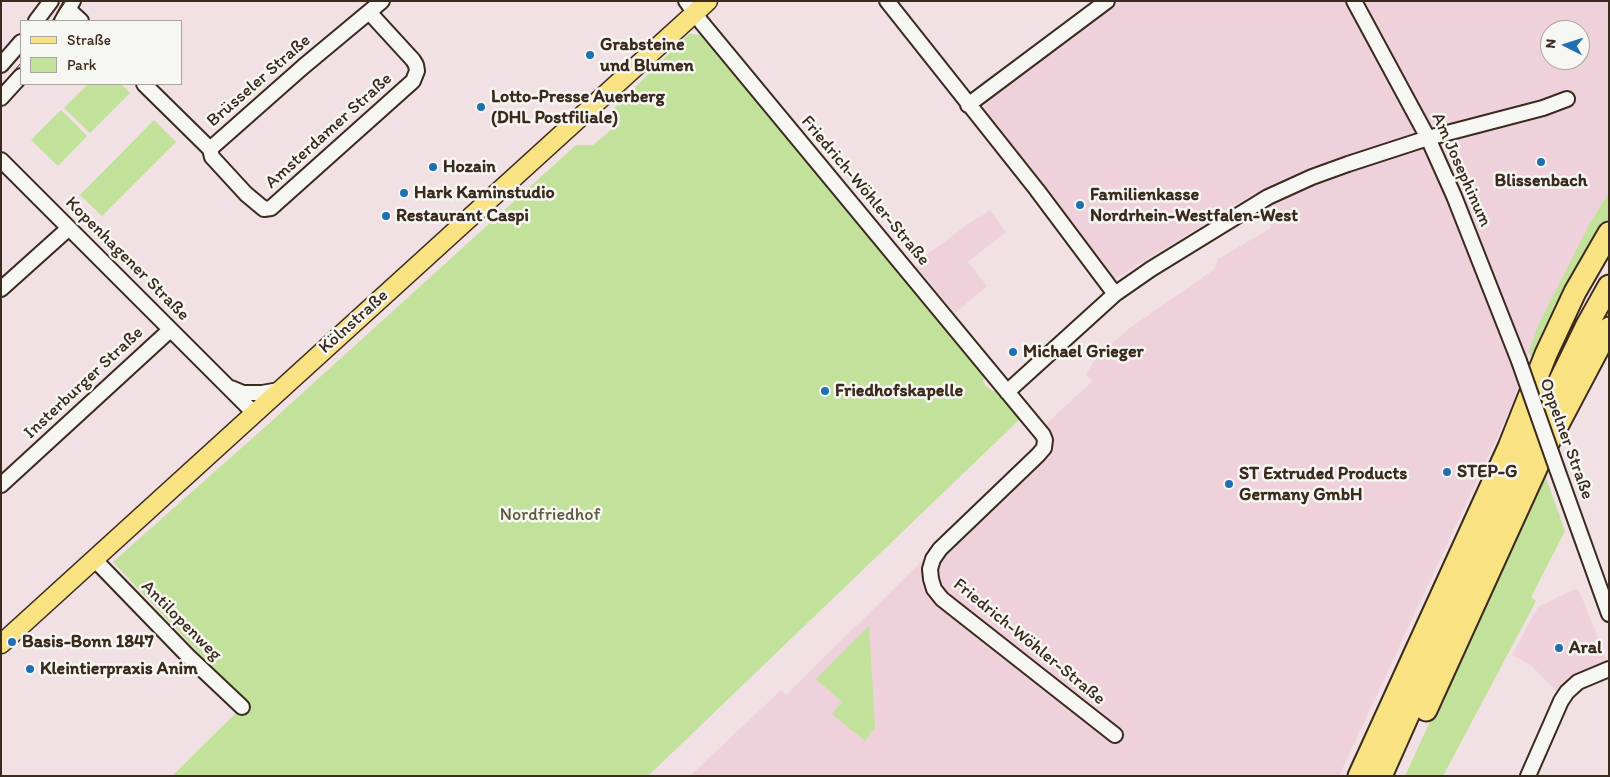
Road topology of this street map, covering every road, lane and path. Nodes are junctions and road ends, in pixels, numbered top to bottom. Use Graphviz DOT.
graph roads {
  1 [pos="51,1"];
  2 [pos="708,1"];
  3 [pos="887,1"];
  4 [pos="1106,1"];
  5 [pos="1354,1"];
  6 [pos="373,6"];
  7 [pos="690,8"];
  8 [pos="68,11"];
  9 [pos="37,20"];
  10 [pos="80,20"];
  11 [pos="20,43"];
  12 [pos="1,65"];
  13 [pos="20,77"];
  14 [pos="145,85"];
  15 [pos="1,98"];
  16 [pos="1567,99"];
  17 [pos="968,105"];
  18 [pos="1428,138"];
  19 [pos="210,149"];
  20 [pos="1,160"];
  21 [pos="69,228"];
  22 [pos="1609,233"];
  23 [pos="1609,257"];
  24 [pos="1609,286"];
  25 [pos="1,289"];
  26 [pos="1115,294"];
  27 [pos="1609,317"];
  28 [pos="1609,328"];
  29 [pos="170,330"];
  30 [pos="1519,361"];
  31 [pos="226,385"];
  32 [pos="279,390"];
  33 [pos="1007,392"];
  34 [pos="254,413"];
  35 [pos="1509,447"];
  36 [pos="1,485"];
  37 [pos="95,560"];
  38 [pos="1609,614"];
  39 [pos="1,644"];
  40 [pos="1609,670"];
  41 [pos="1418,693"];
  42 [pos="242,707"];
  43 [pos="1116,736"];
  44 [pos="1359,776"];
  45 [pos="1381,776"];
  46 [pos="1396,776"];
  47 [pos="1528,776"];
  1 -- 9 [label="street"];
  2 -- 7 [label="main road, Kölnstraße"];
  3 -- 17 [label="street"];
  4 -- 17 [label="street"];
  5 -- 18 [label="street, Am Josephinum"];
  6 -- 19 [label="street, Brüsseler Straße"];
  6 -- 19 [label="street, Amsterdamer Straße"];
  7 -- 32 [label="main road, Kölnstraße"];
  7 -- 33 [label="street, Friedrich-Wöhler-Straße"];
  8 -- 10 [label="street"];
  11 -- 12 [label="street"];
  13 -- 15 [label="street"];
  14 -- 19 [label="street, Brüsseler Straße"];
  16 -- 18 [label="street"];
  17 -- 26 [label="street"];
  18 -- 26 [label="street"];
  18 -- 30 [label="street, Am Josephinum"];
  20 -- 21 [label="street, Kopenhagener Straße"];
  21 -- 25 [label="street"];
  21 -- 29 [label="street, Kopenhagener Straße"];
  22 -- 35 [label="highway"];
  23 -- 35 [label="highway"];
  24 -- 41 [label="highway"];
  26 -- 33 [label="street"];
  27 -- 41 [label="highway"];
  28 -- 46 [label="highway"];
  29 -- 31 [label="street, Kopenhagener Straße"];
  29 -- 36 [label="street, Insterburger Straße"];
  30 -- 38 [label="street, Oppelner Straße, bridge"];
  31 -- 32 [label="street, Kopenhagener Straße"];
  31 -- 34 [label="street, Kopenhagener Straße"];
  32 -- 34 [label="main road, Kölnstraße"];
  33 -- 43 [label="street, Friedrich-Wöhler-Straße"];
  34 -- 37 [label="main road, Kölnstraße"];
  35 -- 44 [label="highway"];
  37 -- 39 [label="main road, Kölnstraße"];
  37 -- 42 [label="street, Antilopenweg"];
  40 -- 47 [label="street"];
  41 -- 45 [label="highway"];
}
